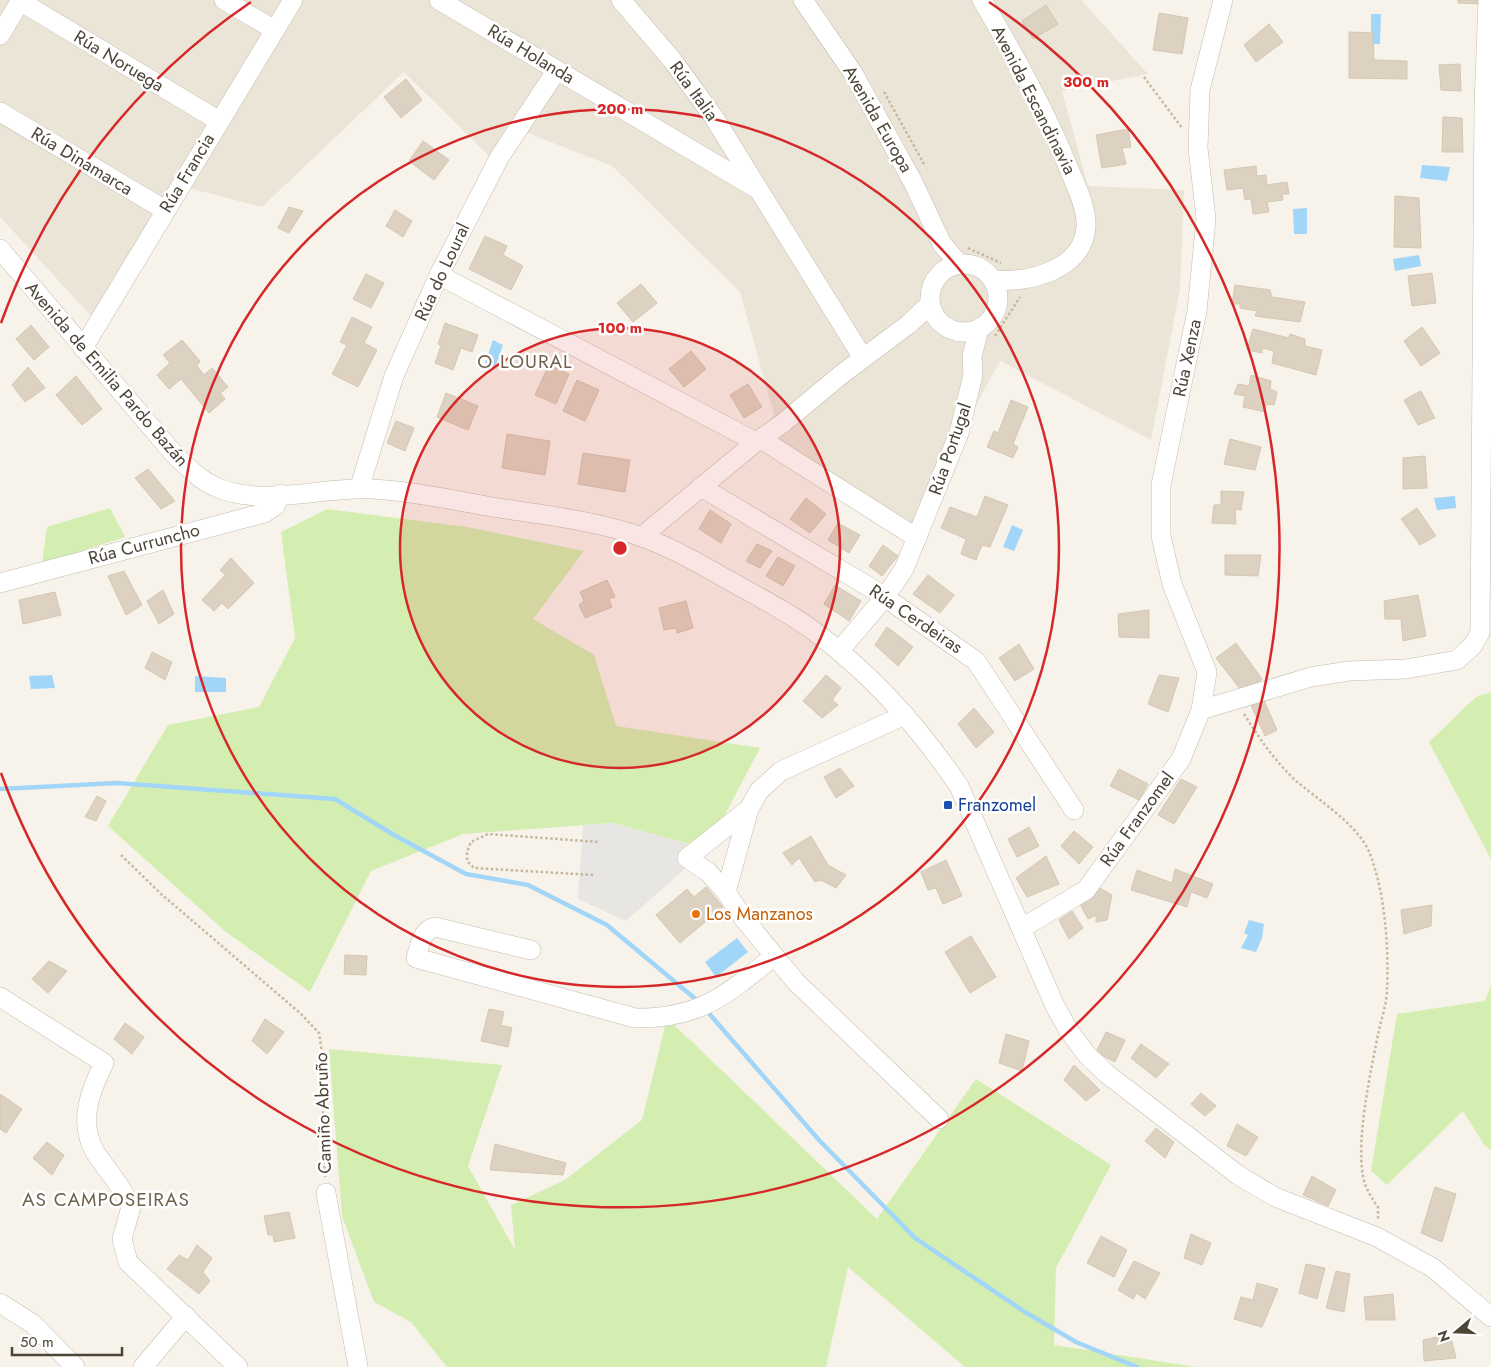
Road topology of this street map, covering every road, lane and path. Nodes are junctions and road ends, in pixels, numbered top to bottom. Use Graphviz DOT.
graph roads {
  1 [pos="224,0"];
  2 [pos="293,0"];
  3 [pos="439,0"];
  4 [pos="621,0"];
  5 [pos="803,0"];
  6 [pos="982,0"];
  7 [pos="1223,0"];
  8 [pos="1488,0"];
  9 [pos="21,1"];
  10 [pos="273,29"];
  11 [pos="0,36"];
  12 [pos="557,70"];
  13 [pos="1144,77"];
  14 [pos="884,91"];
  15 [pos="0,112"];
  16 [pos="219,121"];
  17 [pos="724,134"];
  18 [pos="1198,148"];
  19 [pos="701,154"];
  20 [pos="927,171"];
  21 [pos="757,189"];
  22 [pos="165,210"];
  23 [pos="962,244"];
  24 [pos="0,249"];
  25 [pos="1008,264"];
  26 [pos="951,267"];
  27 [pos="439,275"];
  28 [pos="996,288"];
  29 [pos="934,312"];
  30 [pos="979,330"];
  31 [pos="959,332"];
  32 [pos="83,348"];
  33 [pos="972,356"];
  34 [pos="863,358"];
  35 [pos="783,424"];
  36 [pos="758,440"];
  37 [pos="795,461"];
  38 [pos="702,487"];
  39 [pos="358,488"];
  40 [pos="280,494"];
  41 [pos="641,537"];
  42 [pos="917,538"];
  43 [pos="1486,553"];
  44 [pos="0,583"];
  45 [pos="885,597"];
  46 [pos="839,651"];
  47 [pos="1235,700"];
  48 [pos="1201,710"];
  49 [pos="905,715"];
  50 [pos="749,809"];
  51 [pos="1074,810"];
  52 [pos="599,842"];
  53 [pos="121,855"];
  54 [pos="593,875"];
  55 [pos="726,892"];
  56 [pos="1022,928"];
  57 [pos="531,950"];
  58 [pos="774,956"];
  59 [pos="0,997"];
  60 [pos="940,1119"];
  61 [pos="326,1192"];
  62 [pos="1377,1237"];
  63 [pos="0,1303"];
  64 [pos="186,1316"];
  65 [pos="1491,1317"];
  66 [pos="75,1367"];
  67 [pos="143,1367"];
  68 [pos="238,1367"];
  69 [pos="358,1367"];
  1 -- 10 [label="street"];
  2 -- 10 [label="street, Rúa Francia"];
  3 -- 12 [label="street, Rúa Holanda"];
  4 -- 17 [label="street, Rúa Italia"];
  5 -- 26 [label="street, Avenida Europa"];
  6 -- 28 [label="street, Avenida Escandinavia"];
  7 -- 18 [label="street, Rúa Xenza"];
  8 -- 43 [label="street"];
  9 -- 11 [label="street"];
  9 -- 16 [label="street, Rúa Noruega"];
  10 -- 16 [label="street, Rúa Francia"];
  12 -- 19 [label="street, Rúa Holanda"];
  12 -- 27 [label="street, Rúa do Loural"];
  13 -- 18 [label="path"];
  14 -- 20 [label="path"];
  15 -- 22 [label="street, Rúa Dinamarca"];
  16 -- 22 [label="street, Rúa Francia"];
  17 -- 19 [label="street"];
  17 -- 21 [label="street, Rúa Italia"];
  18 -- 48 [label="street, Rúa Xenza"];
  19 -- 21 [label="street, Rúa Holanda"];
  21 -- 34 [label="street, Rúa Holanda"];
  22 -- 32 [label="street, Rúa Francia"];
  23 -- 25 [label="path"];
  24 -- 32 [label="street, Avenida de Emilia Pardo Bazán"];
  26 -- 28 [label="street"];
  26 -- 29 [label="street"];
  27 -- 36 [label="street"];
  27 -- 39 [label="street, Rúa do Loural"];
  28 -- 30 [label="street"];
  29 -- 31 [label="street"];
  29 -- 34 [label="street"];
  30 -- 31 [label="street"];
  30 -- 33 [label="street, Rúa Portugal"];
  31 -- 33 [label="street, Rúa Portugal"];
  32 -- 40 [label="street, Avenida de Emilia Pardo Bazán"];
  33 -- 42 [label="street, Rúa Portugal"];
  34 -- 35 [label="street"];
  35 -- 36 [label="street"];
  35 -- 37 [label="street"];
  36 -- 37 [label="street"];
  36 -- 38 [label="street"];
  37 -- 42 [label="street"];
  38 -- 41 [label="street"];
  38 -- 45 [label="street, Rúa Cerdeiras"];
  39 -- 40 [label="street, Avenida de Emilia Pardo Bazán"];
  39 -- 41 [label="street, Avenida de Emilia Pardo Bazán"];
  40 -- 44 [label="street, Rúa Curruncho"];
  41 -- 46 [label="street, Avenida de Emilia Pardo Bazán"];
  42 -- 45 [label="street, Rúa Portugal"];
  43 -- 47 [label="street"];
  45 -- 46 [label="street, Rúa Portugal"];
  45 -- 51 [label="street, Rúa Cerdeiras"];
  46 -- 49 [label="street, Avenida de Emilia Pardo Bazán"];
  47 -- 48 [label="street"];
  47 -- 62 [label="path"];
  48 -- 56 [label="street, Rúa Franzomel"];
  49 -- 50 [label="street"];
  49 -- 56 [label="street, Avenida de Emilia Pardo Bazán"];
  50 -- 55 [label="street"];
  50 -- 55 [label="street"];
  52 -- 54 [label="path"];
  53 -- 61 [label="path, Camiño Abruño"];
  55 -- 58 [label="street"];
  56 -- 62 [label="street, Avenida de Emilia Pardo Bazán"];
  57 -- 58 [label="street"];
  58 -- 60 [label="street"];
  59 -- 64 [label="street"];
  61 -- 69 [label="street, Camiño Abruño"];
  62 -- 65 [label="street, Avenida de Emilia Pardo Bazán"];
  63 -- 66 [label="street"];
  64 -- 67 [label="street"];
  64 -- 68 [label="street"];
}
